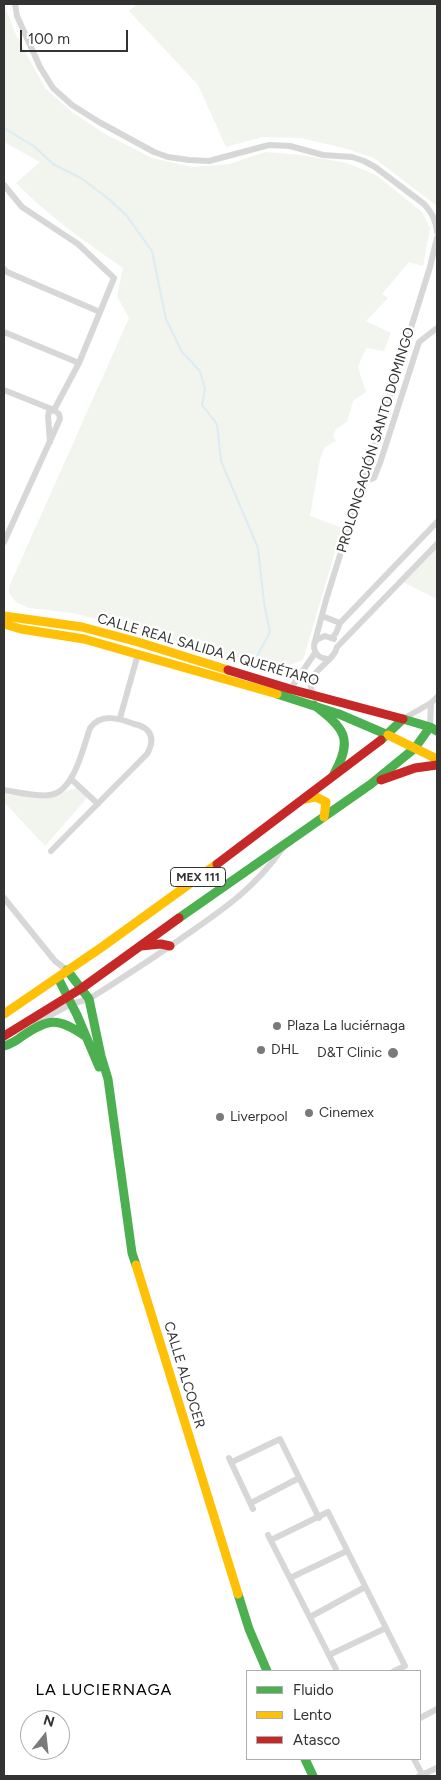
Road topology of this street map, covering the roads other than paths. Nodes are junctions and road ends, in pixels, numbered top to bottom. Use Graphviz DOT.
graph roads {
  1 [pos="15,4"];
  2 [pos="4,185"];
  3 [pos="437,232"];
  4 [pos="437,238"];
  5 [pos="4,269"];
  6 [pos="100,312"];
  7 [pos="437,328"];
  8 [pos="4,332"];
  9 [pos="79,363"];
  10 [pos="4,390"];
  11 [pos="54,410"];
  12 [pos="50,442"];
  13 [pos="363,482"];
  14 [pos="437,522"];
  15 [pos="4,542"];
  16 [pos="437,544"];
  17 [pos="322,616"];
  18 [pos="4,618"];
  19 [pos="320,624"];
  20 [pos="340,624"];
  21 [pos="331,637"];
  22 [pos="316,642"];
  23 [pos="337,647"];
  24 [pos="315,653"];
  25 [pos="138,654"];
  26 [pos="329,659"];
  27 [pos="288,693"];
  28 [pos="437,697"];
  29 [pos="314,700"];
  30 [pos="431,703"];
  31 [pos="120,718"];
  32 [pos="404,719"];
  33 [pos="434,729"];
  34 [pos="388,735"];
  35 [pos="415,748"];
  36 [pos="437,759"];
  37 [pos="437,765"];
  38 [pos="72,779"];
  39 [pos="330,779"];
  40 [pos="370,784"];
  41 [pos="4,790"];
  42 [pos="303,799"];
  43 [pos="98,804"];
  44 [pos="324,817"];
  45 [pos="284,846"];
  46 [pos="51,851"];
  47 [pos="4,898"];
  48 [pos="170,946"];
  49 [pos="138,947"];
  50 [pos="55,961"];
  51 [pos="67,970"];
  52 [pos="58,978"];
  53 [pos="82,988"];
  54 [pos="89,999"];
  55 [pos="70,1001"];
  56 [pos="4,1014"];
  57 [pos="4,1036"];
  58 [pos="86,1036"];
  59 [pos="4,1045"];
  60 [pos="108,1079"];
  61 [pos="299,1478"];
  62 [pos="319,1518"];
  63 [pos="347,1551"];
  64 [pos="290,1578"];
  65 [pos="365,1587"];
  66 [pos="310,1617"];
  67 [pos="386,1628"];
  68 [pos="329,1655"];
  69 [pos="336,1669"];
  70 [pos="267,1670"];
  71 [pos="396,1670"];
  72 [pos="437,1710"];
  73 [pos="421,1718"];
  74 [pos="305,1760"];
  75 [pos="414,1760"];
  76 [pos="437,1768"];
  77 [pos="313,1776"];
  78 [pos="421,1776"];
  1 -- 3 [label="street"];
  2 -- 6 [label="street"];
  4 -- 13 [label="street, PROLONGACIÓN SANTO DOMINGO"];
  5 -- 6 [label="street"];
  6 -- 9 [label="street"];
  7 -- 13 [label="street"];
  8 -- 9 [label="street"];
  9 -- 11 [label="street"];
  10 -- 11 [label="street"];
  11 -- 12 [label="street"];
  11 -- 12 [label="street"];
  12 -- 15 [label="street"];
  13 -- 17 [label="street, PROLONGACIÓN SANTO DOMINGO"];
  14 -- 20 [label="street"];
  16 -- 23 [label="street"];
  17 -- 19 [label="street, PROLONGACIÓN SANTO DOMINGO"];
  17 -- 20 [label="street"];
  18 -- 25 [label="street, CALLE REAL SALIDA A QUERÉTARO"];
  18 -- 27 [label="street, CALLE REAL SALIDA A QUERÉTARO"];
  19 -- 21 [label="street"];
  19 -- 22 [label="street, PROLONGACIÓN SANTO DOMINGO"];
  20 -- 21 [label="street"];
  21 -- 22 [label="street"];
  21 -- 23 [label="street"];
  22 -- 24 [label="street"];
  23 -- 26 [label="street"];
  24 -- 26 [label="street"];
  24 -- 27 [label="street"];
  25 -- 27 [label="street, CALLE REAL SALIDA A QUERÉTARO"];
  25 -- 31 [label="street"];
  26 -- 29 [label="street"];
  27 -- 29 [label="street, CALLE REAL SALIDA A QUERÉTARO"];
  28 -- 30 [label="street"];
  29 -- 32 [label="street, CALLE REAL SALIDA A QUERÉTARO"];
  29 -- 34 [label="street, CALLE REAL SALIDA A QUERÉTARO"];
  29 -- 39 [label="street"];
  30 -- 32 [label="street"];
  30 -- 33 [label="street"];
  31 -- 38 [label="street"];
  31 -- 43 [label="street"];
  32 -- 33 [label="street, CALLE REAL SALIDA A QUERÉTARO"];
  32 -- 34 [label="street, MEX 111"];
  33 -- 35 [label="street, MEX 111"];
  34 -- 35 [label="street, CALLE REAL SALIDA A QUERÉTARO"];
  34 -- 39 [label="street, MEX 111"];
  35 -- 36 [label="street, CALLE REAL SALIDA A QUERÉTARO"];
  35 -- 40 [label="street, MEX 111"];
  37 -- 40 [label="street, MEX 111"];
  38 -- 41 [label="street"];
  38 -- 43 [label="street"];
  39 -- 42 [label="street, MEX 111"];
  40 -- 44 [label="street, MEX 111"];
  42 -- 44 [label="street"];
  42 -- 51 [label="street, MEX 111"];
  43 -- 46 [label="street"];
  44 -- 45 [label="street, MEX 111"];
  45 -- 48 [label="street"];
  45 -- 49 [label="street, MEX 111"];
  47 -- 50 [label="street"];
  48 -- 49 [label="street"];
  48 -- 54 [label="street"];
  49 -- 53 [label="street, MEX 111"];
  50 -- 51 [label="street"];
  50 -- 52 [label="street"];
  51 -- 52 [label="street, MEX 111"];
  51 -- 53 [label="street, CALLE ALCOCER"];
  52 -- 55 [label="street, CALLE ALCOCER"];
  52 -- 56 [label="street, MEX 111"];
  53 -- 54 [label="street, CALLE ALCOCER"];
  53 -- 55 [label="street, MEX 111"];
  54 -- 55 [label="street"];
  54 -- 60 [label="street, CALLE ALCOCER"];
  55 -- 57 [label="street, MEX 111"];
  55 -- 58 [label="street, CALLE ALCOCER"];
  55 -- 59 [label="street"];
  58 -- 59 [label="street"];
  58 -- 60 [label="street, CALLE ALCOCER"];
  60 -- 70 [label="street, CALLE ALCOCER"];
  61 -- 61 [label="street"];
  61 -- 62 [label="street"];
  62 -- 63 [label="street"];
  62 -- 64 [label="street"];
  63 -- 64 [label="street"];
  63 -- 65 [label="street"];
  64 -- 66 [label="street"];
  65 -- 66 [label="street"];
  65 -- 67 [label="street"];
  66 -- 68 [label="street"];
  67 -- 68 [label="street"];
  67 -- 71 [label="street"];
  68 -- 69 [label="street"];
  72 -- 73 [label="street"];
  74 -- 77 [label="street"];
  75 -- 78 [label="street"];
  76 -- 78 [label="street"];
}
